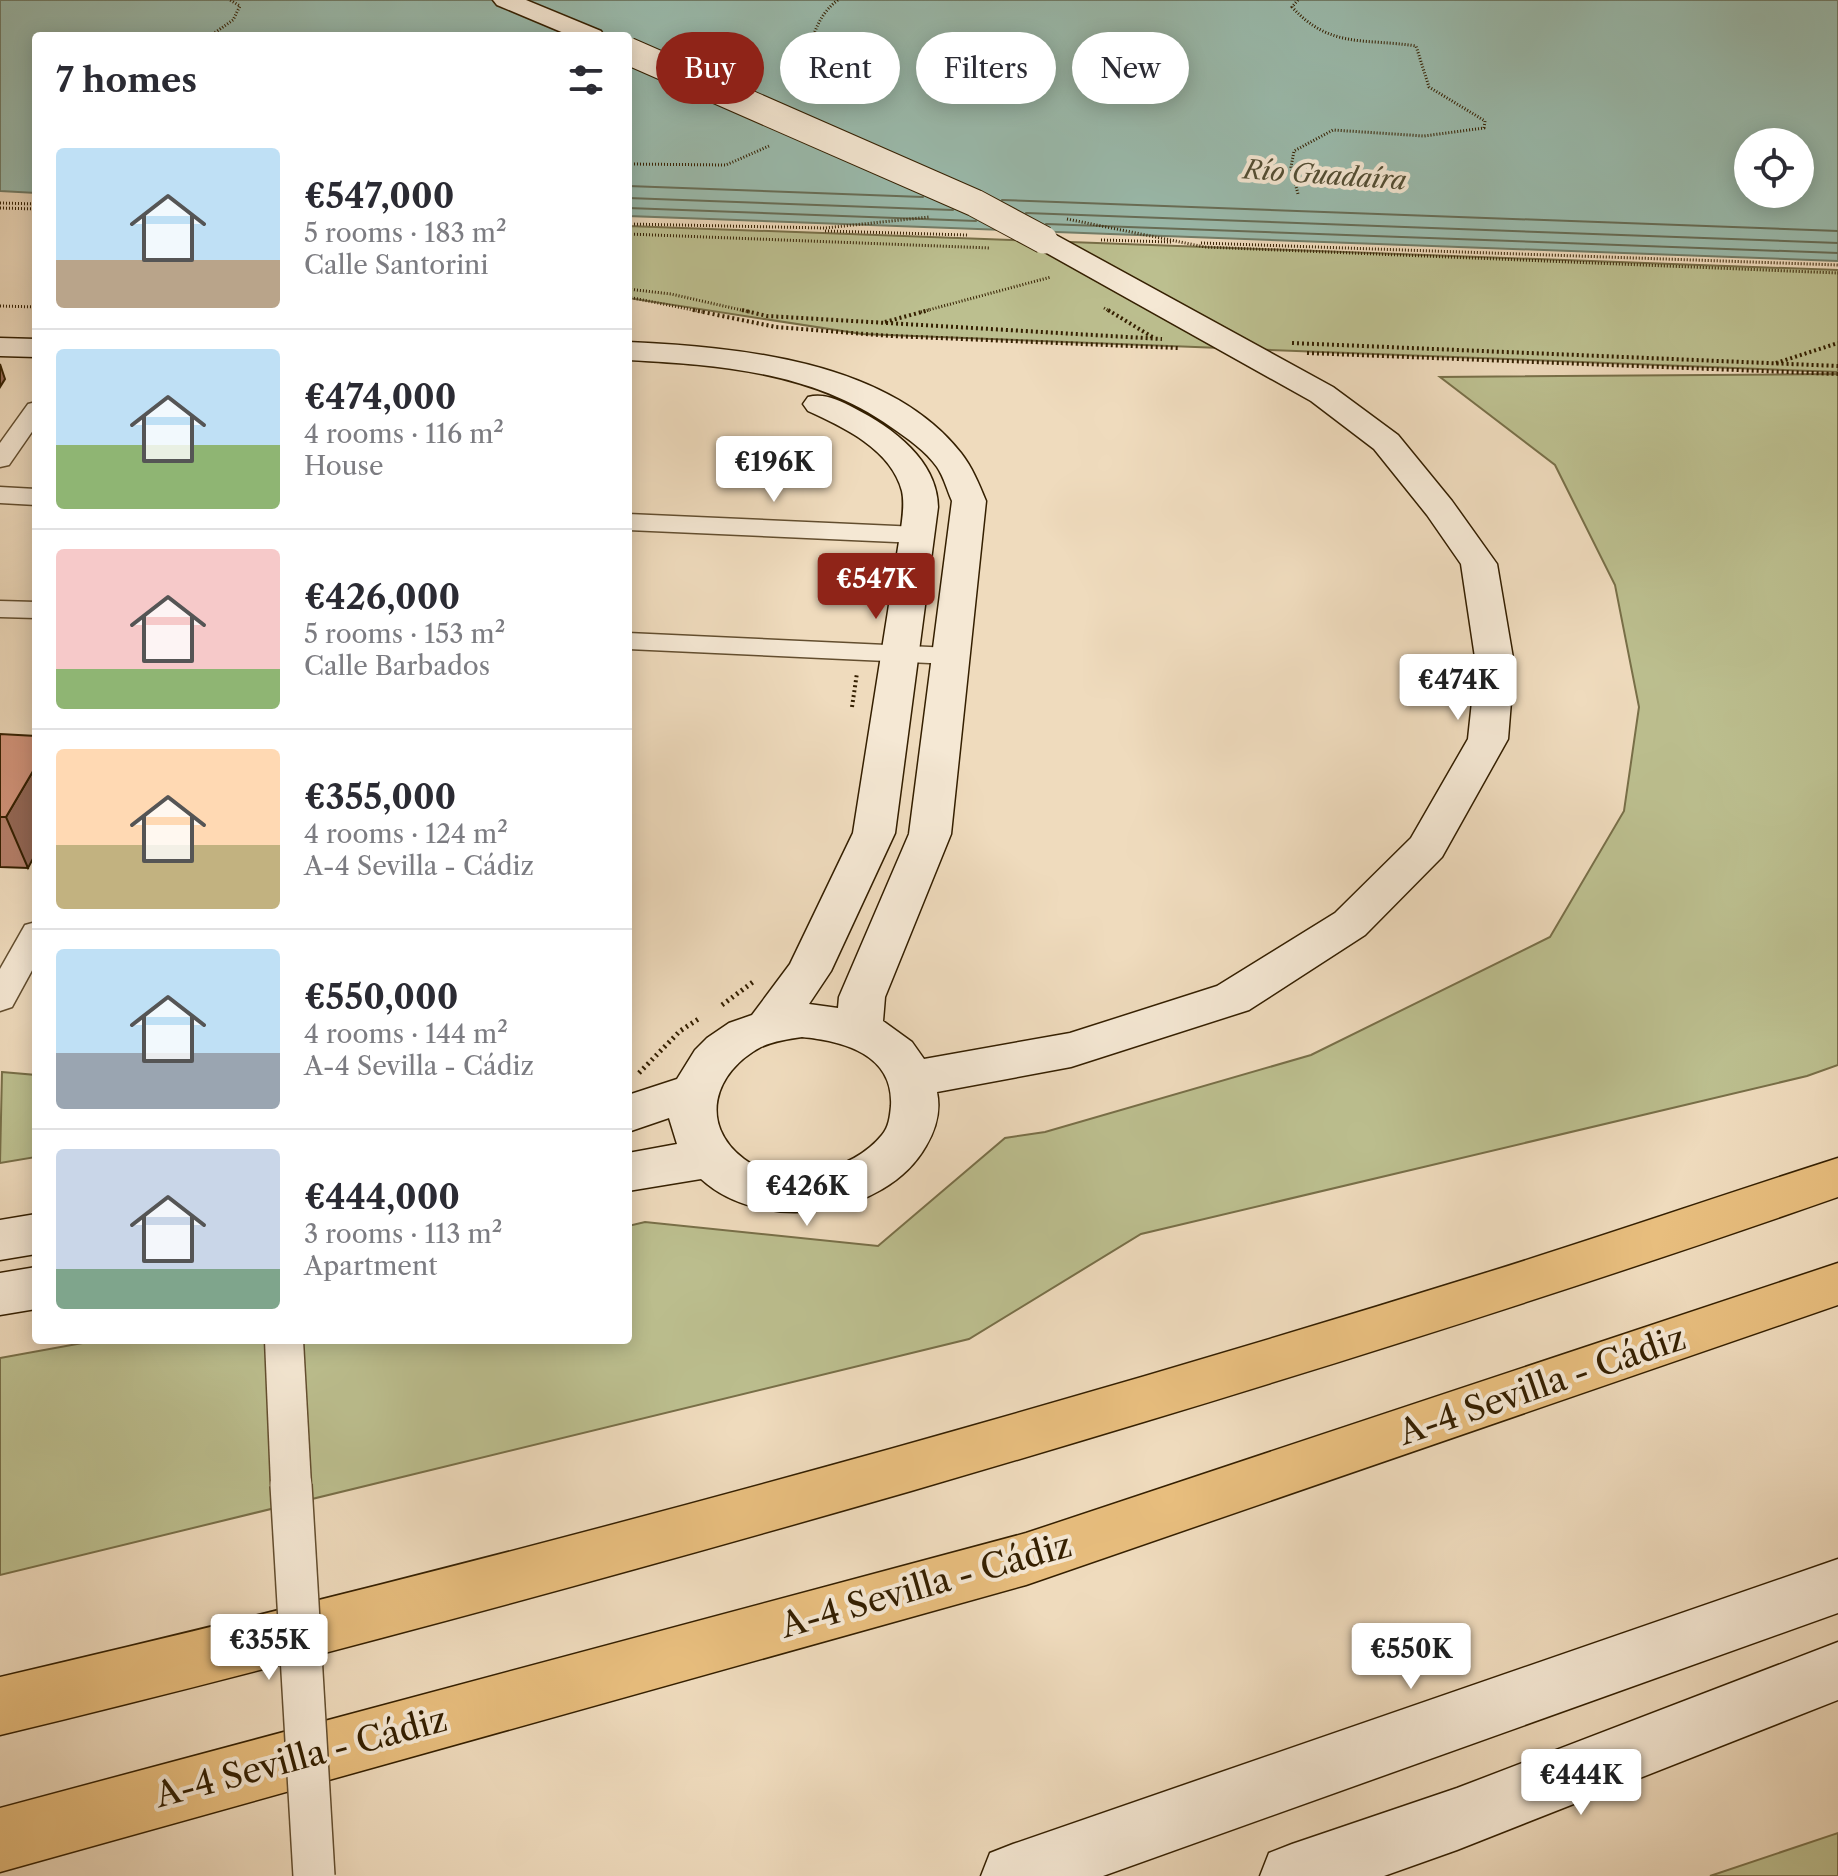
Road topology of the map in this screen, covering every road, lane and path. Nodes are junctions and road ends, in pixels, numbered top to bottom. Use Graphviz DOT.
graph roads {
  1 [pos="230,0"];
  2 [pos="505,0"];
  3 [pos="838,0"];
  4 [pos="1298,0"];
  5 [pos="217,32"];
  6 [pos="582,32"];
  7 [pos="816,32"];
  8 [pos="632,53"];
  9 [pos="777,142"];
  10 [pos="632,164"];
  11 [pos="1298,194"];
  12 [pos="0,205"];
  13 [pos="32,207"];
  14 [pos="929,217"];
  15 [pos="632,224"];
  16 [pos="632,224"];
  17 [pos="632,234"];
  18 [pos="967,235"];
  19 [pos="1092,240"];
  20 [pos="1049,245"];
  21 [pos="996,248"];
  22 [pos="1838,265"];
  23 [pos="1838,273"];
  24 [pos="0,306"];
  25 [pos="32,307"];
  26 [pos="880,323"];
  27 [pos="0,326"];
  28 [pos="32,327"];
  29 [pos="1838,343"];
  30 [pos="0,347"];
  31 [pos="32,348"];
  32 [pos="632,351"];
  33 [pos="1772,364"];
  34 [pos="632,372"];
  35 [pos="32,415"];
  36 [pos="0,460"];
  37 [pos="0,495"];
  38 [pos="32,497"];
  39 [pos="632,522"];
  40 [pos="918,535"];
  41 [pos="0,609"];
  42 [pos="32,610"];
  43 [pos="632,641"];
  44 [pos="902,654"];
  45 [pos="951,656"];
  46 [pos="32,940"];
  47 [pos="760,973"];
  48 [pos="0,999"];
  49 [pos="713,1010"];
  50 [pos="702,1017"];
  51 [pos="769,1025"];
  52 [pos="859,1031"];
  53 [pos="632,1076"];
  54 [pos="912,1079"];
  55 [pos="695,1091"];
  56 [pos="632,1113"];
  57 [pos="710,1158"];
  58 [pos="632,1171"];
  59 [pos="1838,1177"];
  60 [pos="32,1235"];
  61 [pos="0,1240"];
  62 [pos="1838,1284"];
  63 [pos="32,1289"];
  64 [pos="0,1294"];
  65 [pos="284,1344"];
  66 [pos="1838,1586"];
  67 [pos="1838,1671"];
  68 [pos="0,1706"];
  69 [pos="0,1840"];
  70 [pos="314,1876"];
  71 [pos="1013,1876"];
  72 [pos="1292,1876"];
  1 -- 5 [label="path"];
  2 -- 6 [label="street"];
  3 -- 7 [label="path"];
  4 -- 11 [label="path"];
  8 -- 20 [label="street, bridge"];
  9 -- 10 [label="path"];
  12 -- 13 [label="path"];
  14 -- 15 [label="path"];
  16 -- 18 [label="path"];
  17 -- 21 [label="path"];
  19 -- 22 [label="path"];
  20 -- 23 [label="path"];
  20 -- 26 [label="path"];
  20 -- 54 [label="street"];
  24 -- 25 [label="path"];
  27 -- 28 [label="street"];
  29 -- 33 [label="path"];
  30 -- 31 [label="street"];
  32 -- 45 [label="street"];
  34 -- 40 [label="street"];
  35 -- 36 [label="street"];
  37 -- 38 [label="street"];
  39 -- 40 [label="street"];
  40 -- 44 [label="street"];
  41 -- 42 [label="street"];
  43 -- 44 [label="street"];
  44 -- 45 [label="street"];
  44 -- 51 [label="street"];
  45 -- 52 [label="street"];
  46 -- 48 [label="street"];
  47 -- 49 [label="path"];
  50 -- 53 [label="path"];
  51 -- 52 [label="street"];
  51 -- 55 [label="street"];
  52 -- 54 [label="street"];
  54 -- 57 [label="street"];
  55 -- 56 [label="street"];
  55 -- 57 [label="street"];
  57 -- 58 [label="street"];
  59 -- 68 [label="highway"];
  60 -- 61 [label="street"];
  62 -- 69 [label="highway, A-4 Sevilla - Cádiz"];
  63 -- 64 [label="street"];
  65 -- 70 [label="street, bridge"];
  66 -- 71 [label="street"];
  67 -- 72 [label="street"];
}
